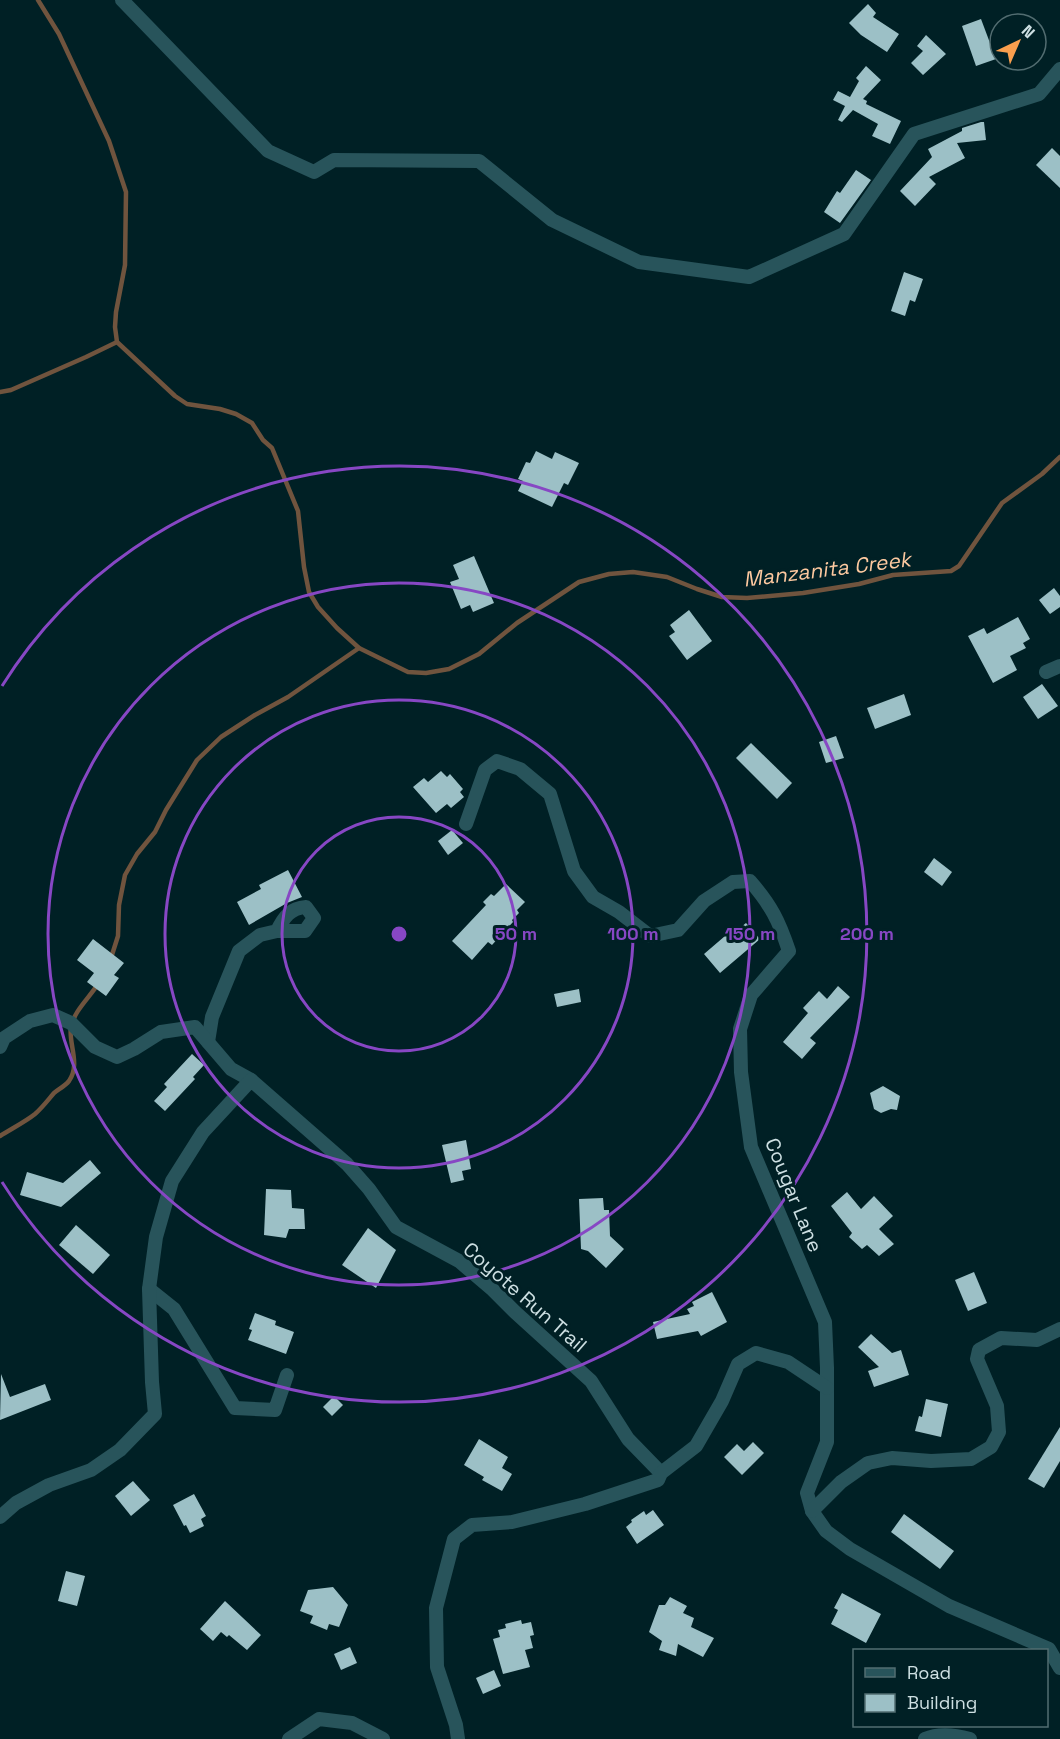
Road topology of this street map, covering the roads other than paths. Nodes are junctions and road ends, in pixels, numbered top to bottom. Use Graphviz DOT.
graph roads {
  1 [pos="122,0"];
  2 [pos="1060,69"];
  3 [pos="1060,666"];
  4 [pos="1046,672"];
  5 [pos="466,824"];
  6 [pos="277,931"];
  7 [pos="208,1042"];
  8 [pos="0,1047"];
  9 [pos="251,1080"];
  10 [pos="149,1289"];
  11 [pos="1060,1329"];
  12 [pos="287,1375"];
  13 [pos="827,1388"];
  14 [pos="660,1476"];
  15 [pos="813,1511"];
  16 [pos="0,1516"];
  17 [pos="1060,1668"];
  18 [pos="966,1738"];
  19 [pos="289,1739"];
  20 [pos="383,1739"];
  21 [pos="459,1739"];
  22 [pos="925,1739"];
  1 -- 2 [label="street"];
  3 -- 4 [label="street"];
  5 -- 13 [label="street, Cougar Lane"];
  6 -- 7 [label="street"];
  7 -- 8 [label="street, Coyote Run Trail"];
  7 -- 9 [label="street, Coyote Run Trail"];
  9 -- 10 [label="street"];
  9 -- 14 [label="street, Coyote Run Trail"];
  10 -- 12 [label="street"];
  10 -- 16 [label="street"];
  11 -- 15 [label="street"];
  13 -- 14 [label="street"];
  13 -- 15 [label="street, Cougar Lane"];
  14 -- 21 [label="street"];
  15 -- 17 [label="street"];
  18 -- 22 [label="street"];
  19 -- 20 [label="street"];
}
